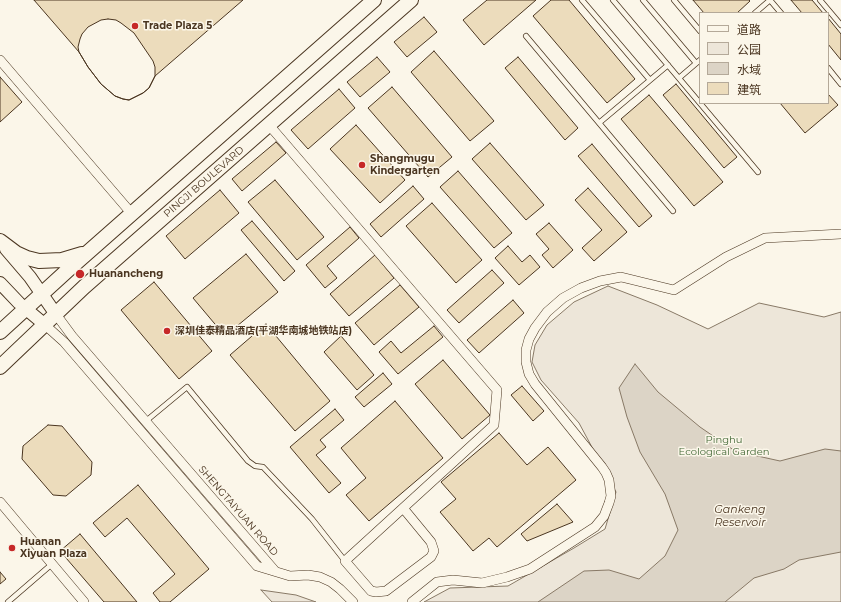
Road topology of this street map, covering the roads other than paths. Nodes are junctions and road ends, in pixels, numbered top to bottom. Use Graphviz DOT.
graph roads {
  1 [pos="374,0"];
  2 [pos="411,0"];
  3 [pos="582,0"];
  4 [pos="613,0"];
  5 [pos="643,0"];
  6 [pos="674,0"];
  7 [pos="770,0"];
  8 [pos="820,0"];
  9 [pos="756,12"];
  10 [pos="780,12"];
  11 [pos="841,25"];
  12 [pos="699,30"];
  13 [pos="526,36"];
  14 [pos="0,60"];
  15 [pos="698,61"];
  16 [pos="668,65"];
  17 [pos="829,69"];
  18 [pos="679,78"];
  19 [pos="650,80"];
  20 [pos="841,84"];
  21 [pos="699,102"];
  22 [pos="701,104"];
  23 [pos="599,124"];
  24 [pos="268,125"];
  25 [pos="758,172"];
  26 [pos="673,211"];
  27 [pos="132,214"];
  28 [pos="841,234"];
  29 [pos="0,241"];
  30 [pos="94,247"];
  31 [pos="0,282"];
  32 [pos="42,294"];
  33 [pos="26,308"];
  34 [pos="55,313"];
  35 [pos="44,324"];
  36 [pos="0,332"];
  37 [pos="0,367"];
  38 [pos="146,421"];
  39 [pos="0,502"];
  40 [pos="403,508"];
  41 [pos="345,561"];
  42 [pos="52,564"];
  43 [pos="276,572"];
  44 [pos="8,602"];
  45 [pos="84,602"];
  46 [pos="353,602"];
  47 [pos="412,602"];
  1 -- 27 [label="main road"];
  2 -- 24 [label="main road, PINGJI BOULEVARD"];
  3 -- 19 [label="lane"];
  4 -- 16 [label="lane"];
  5 -- 15 [label="lane"];
  6 -- 12 [label="lane"];
  7 -- 9 [label="lane"];
  7 -- 10 [label="lane"];
  8 -- 11 [label="lane"];
  13 -- 23 [label="lane"];
  14 -- 27 [label="street"];
  15 -- 18 [label="lane"];
  16 -- 18 [label="lane"];
  16 -- 19 [label="lane"];
  17 -- 20 [label="lane"];
  18 -- 21 [label="lane"];
  19 -- 23 [label="lane"];
  22 -- 25 [label="lane"];
  23 -- 26 [label="lane"];
  24 -- 34 [label="main road, PINGJI BOULEVARD"];
  24 -- 40 [label="street"];
  27 -- 30 [label="main road"];
  28 -- 47 [label="street"];
  29 -- 30 [label="main road"];
  29 -- 32 [label="street"];
  30 -- 32 [label="main road"];
  31 -- 33 [label="street"];
  32 -- 33 [label="main road"];
  32 -- 34 [label="street"];
  33 -- 35 [label="street"];
  33 -- 36 [label="main road"];
  34 -- 35 [label="main road, PINGJI BOULEVARD"];
  34 -- 38 [label="street, SHENGTAIYUAN ROAD"];
  35 -- 37 [label="main road, PINGJI BOULEVARD"];
  35 -- 43 [label="street, SHENGTAIYUAN ROAD"];
  38 -- 41 [label="lane"];
  38 -- 43 [label="street, SHENGTAIYUAN ROAD"];
  39 -- 42 [label="street"];
  40 -- 41 [label="street"];
  40 -- 41 [label="street"];
  42 -- 44 [label="lane"];
  42 -- 45 [label="street"];
  43 -- 46 [label="street"];
}
